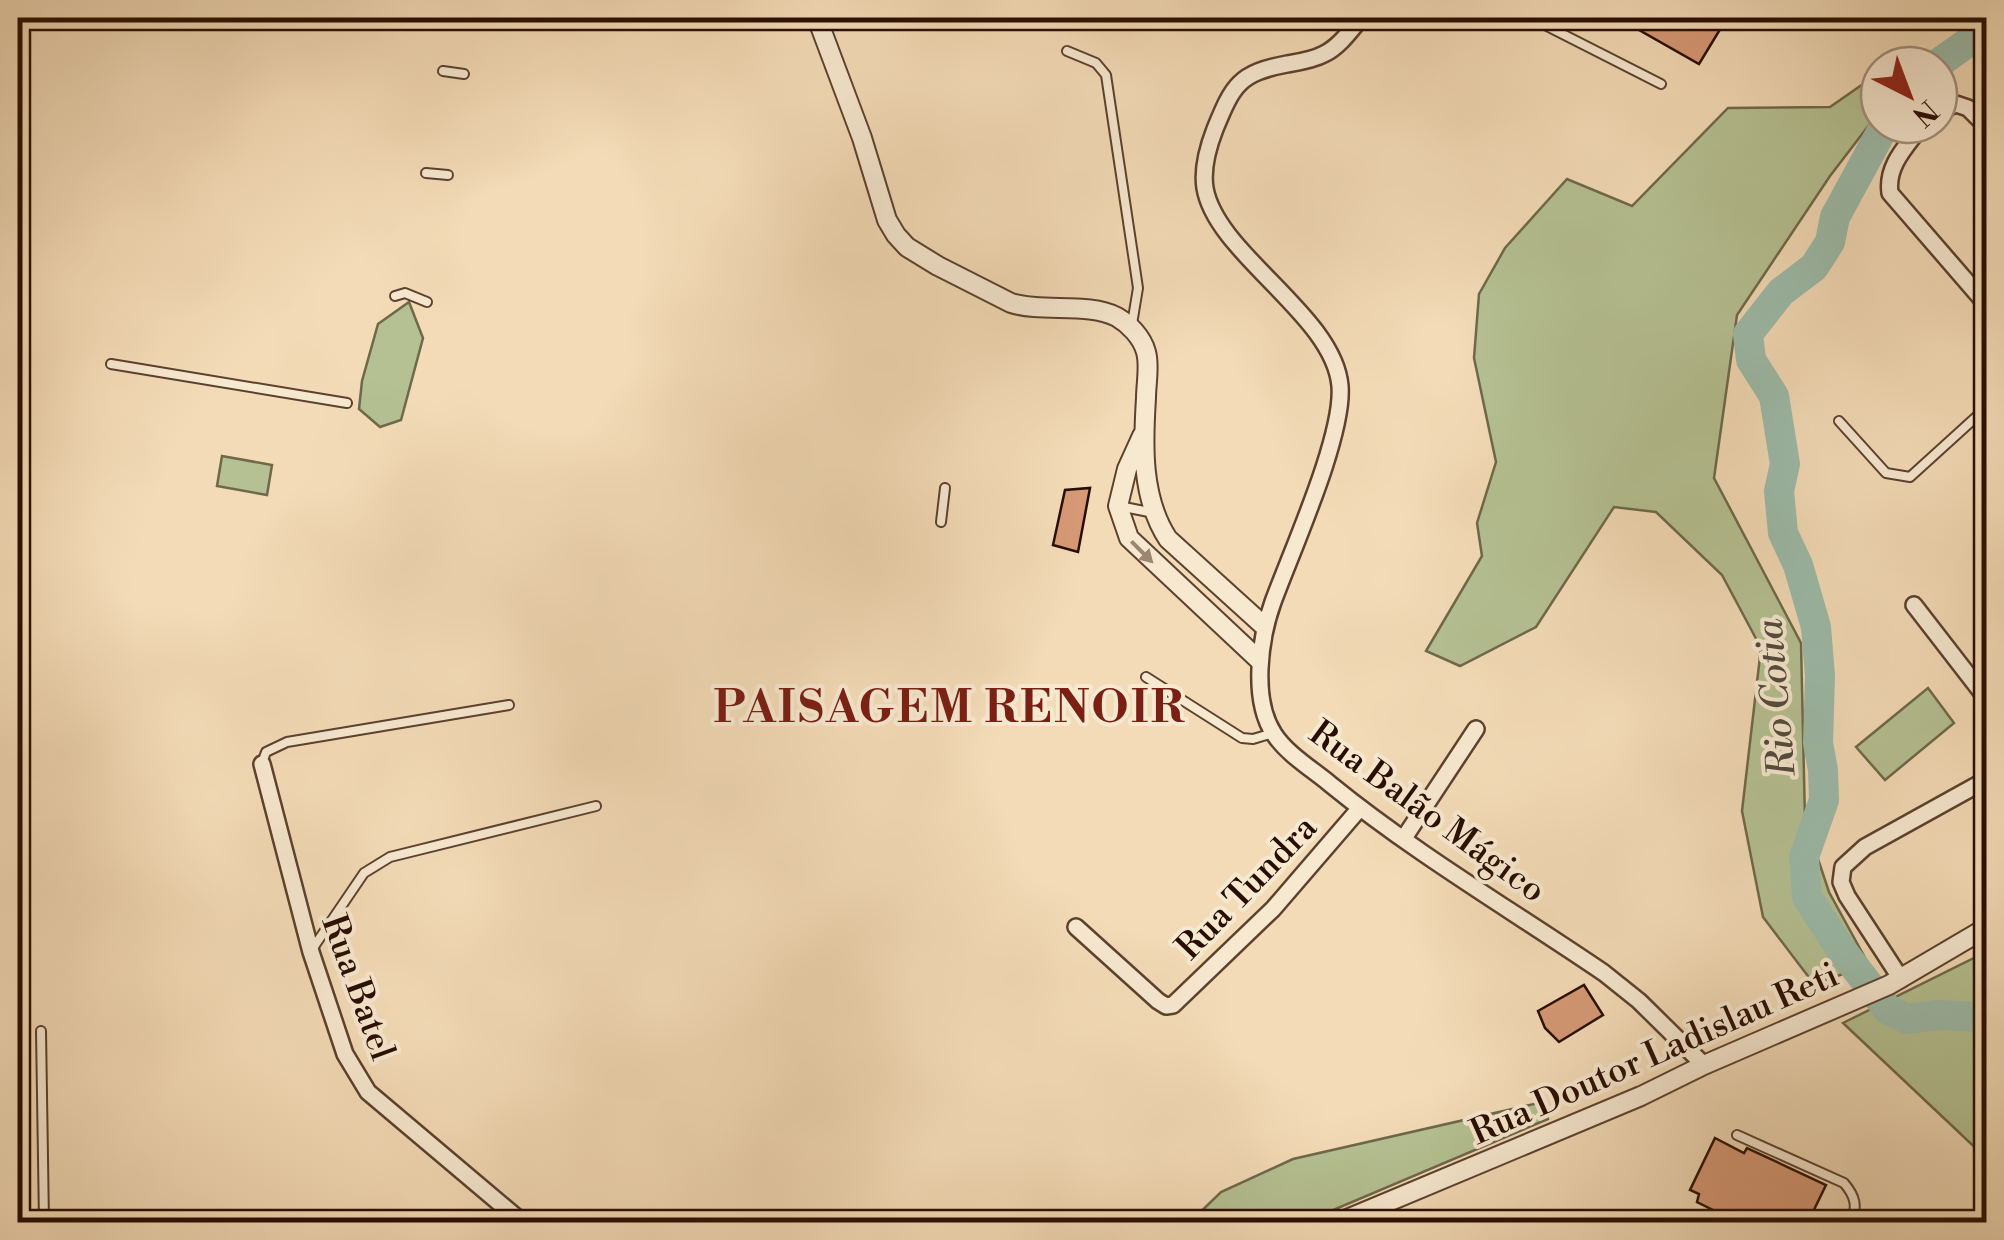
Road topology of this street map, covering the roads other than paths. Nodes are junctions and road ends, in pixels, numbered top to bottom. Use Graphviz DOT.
graph roads {
  1 [pos="818,18"];
  2 [pos="1362,18"];
  3 [pos="1531,18"];
  4 [pos="1067,51"];
  5 [pos="442,71"];
  6 [pos="464,74"];
  7 [pos="1661,84"];
  8 [pos="1959,105"];
  9 [pos="1986,126"];
  10 [pos="1908,145"];
  11 [pos="426,172"];
  12 [pos="448,175"];
  13 [pos="395,296"];
  14 [pos="427,302"];
  15 [pos="1986,304"];
  16 [pos="1130,328"];
  17 [pos="112,364"];
  18 [pos="347,403"];
  19 [pos="1986,408"];
  20 [pos="1840,421"];
  21 [pos="1144,431"];
  22 [pos="945,488"];
  23 [pos="1118,506"];
  24 [pos="1154,513"];
  25 [pos="941,522"];
  26 [pos="1914,605"];
  27 [pos="1264,626"];
  28 [pos="1259,660"];
  29 [pos="1146,677"];
  30 [pos="1986,698"];
  31 [pos="510,705"];
  32 [pos="1476,729"];
  33 [pos="1273,733"];
  34 [pos="262,764"];
  35 [pos="1986,780"];
  36 [pos="596,806"];
  37 [pos="1360,808"];
  38 [pos="1404,838"];
  39 [pos="1076,927"];
  40 [pos="1986,928"];
  41 [pos="310,952"];
  42 [pos="1895,982"];
  43 [pos="41,1031"];
  44 [pos="1704,1065"];
  45 [pos="1737,1136"];
  46 [pos="44,1222"];
  47 [pos="522,1222"];
  48 [pos="1340,1222"];
  49 [pos="1851,1222"];
  1 -- 16 [label="street"];
  2 -- 27 [label="street, Rua Balão Mágico"];
  3 -- 7 [label="lane"];
  4 -- 16 [label="lane"];
  5 -- 6 [label="lane"];
  8 -- 9 [label="street"];
  10 -- 15 [label="street"];
  11 -- 12 [label="lane"];
  13 -- 14 [label="lane"];
  16 -- 21 [label="street"];
  17 -- 18 [label="lane"];
  19 -- 20 [label="lane"];
  21 -- 23 [label="street"];
  21 -- 24 [label="street"];
  22 -- 25 [label="lane"];
  23 -- 24 [label="lane"];
  23 -- 28 [label="street, one-way"];
  24 -- 27 [label="street"];
  26 -- 30 [label="street"];
  27 -- 28 [label="street, Rua Balão Mágico"];
  28 -- 33 [label="street, Rua Balão Mágico"];
  29 -- 33 [label="lane"];
  31 -- 34 [label="lane"];
  32 -- 38 [label="street"];
  33 -- 37 [label="street, Rua Balão Mágico"];
  34 -- 41 [label="street, Rua Batel"];
  35 -- 42 [label="street"];
  36 -- 41 [label="lane"];
  37 -- 38 [label="street, Rua Balão Mágico"];
  37 -- 39 [label="street, Rua Tundra"];
  38 -- 44 [label="street, Rua Balão Mágico"];
  40 -- 42 [label="street, Rua Doutor Ladislau Reti"];
  41 -- 47 [label="street, Rua Batel"];
  42 -- 44 [label="street, Rua Doutor Ladislau Reti"];
  43 -- 46 [label="lane"];
  44 -- 48 [label="street, Rua Doutor Ladislau Reti"];
  45 -- 49 [label="lane"];
}
